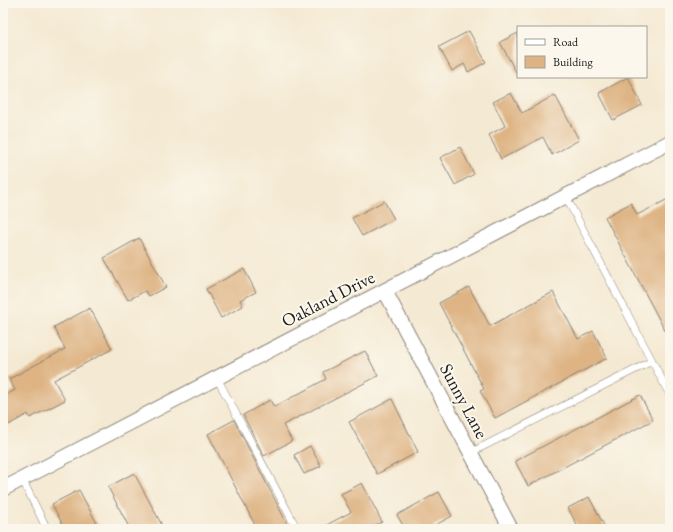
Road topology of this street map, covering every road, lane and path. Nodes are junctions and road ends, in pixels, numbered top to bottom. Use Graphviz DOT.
graph roads {
  1 [pos="670,142"];
  2 [pos="566,196"];
  3 [pos="385,291"];
  4 [pos="652,361"];
  5 [pos="217,378"];
  6 [pos="670,395"];
  7 [pos="470,453"];
  8 [pos="22,480"];
  9 [pos="3,489"];
  10 [pos="47,529"];
  11 [pos="297,529"];
  12 [pos="511,529"];
  1 -- 2 [label="street, Oakland Drive"];
  2 -- 3 [label="street, Oakland Drive"];
  2 -- 4 [label="lane"];
  3 -- 5 [label="street, Oakland Drive"];
  3 -- 7 [label="street, Sunny Lane"];
  4 -- 6 [label="lane"];
  4 -- 7 [label="lane"];
  5 -- 8 [label="street, Oakland Drive"];
  5 -- 11 [label="lane"];
  7 -- 12 [label="street, Sunny Lane"];
  8 -- 9 [label="street, Oakland Drive"];
  8 -- 10 [label="lane"];
}
